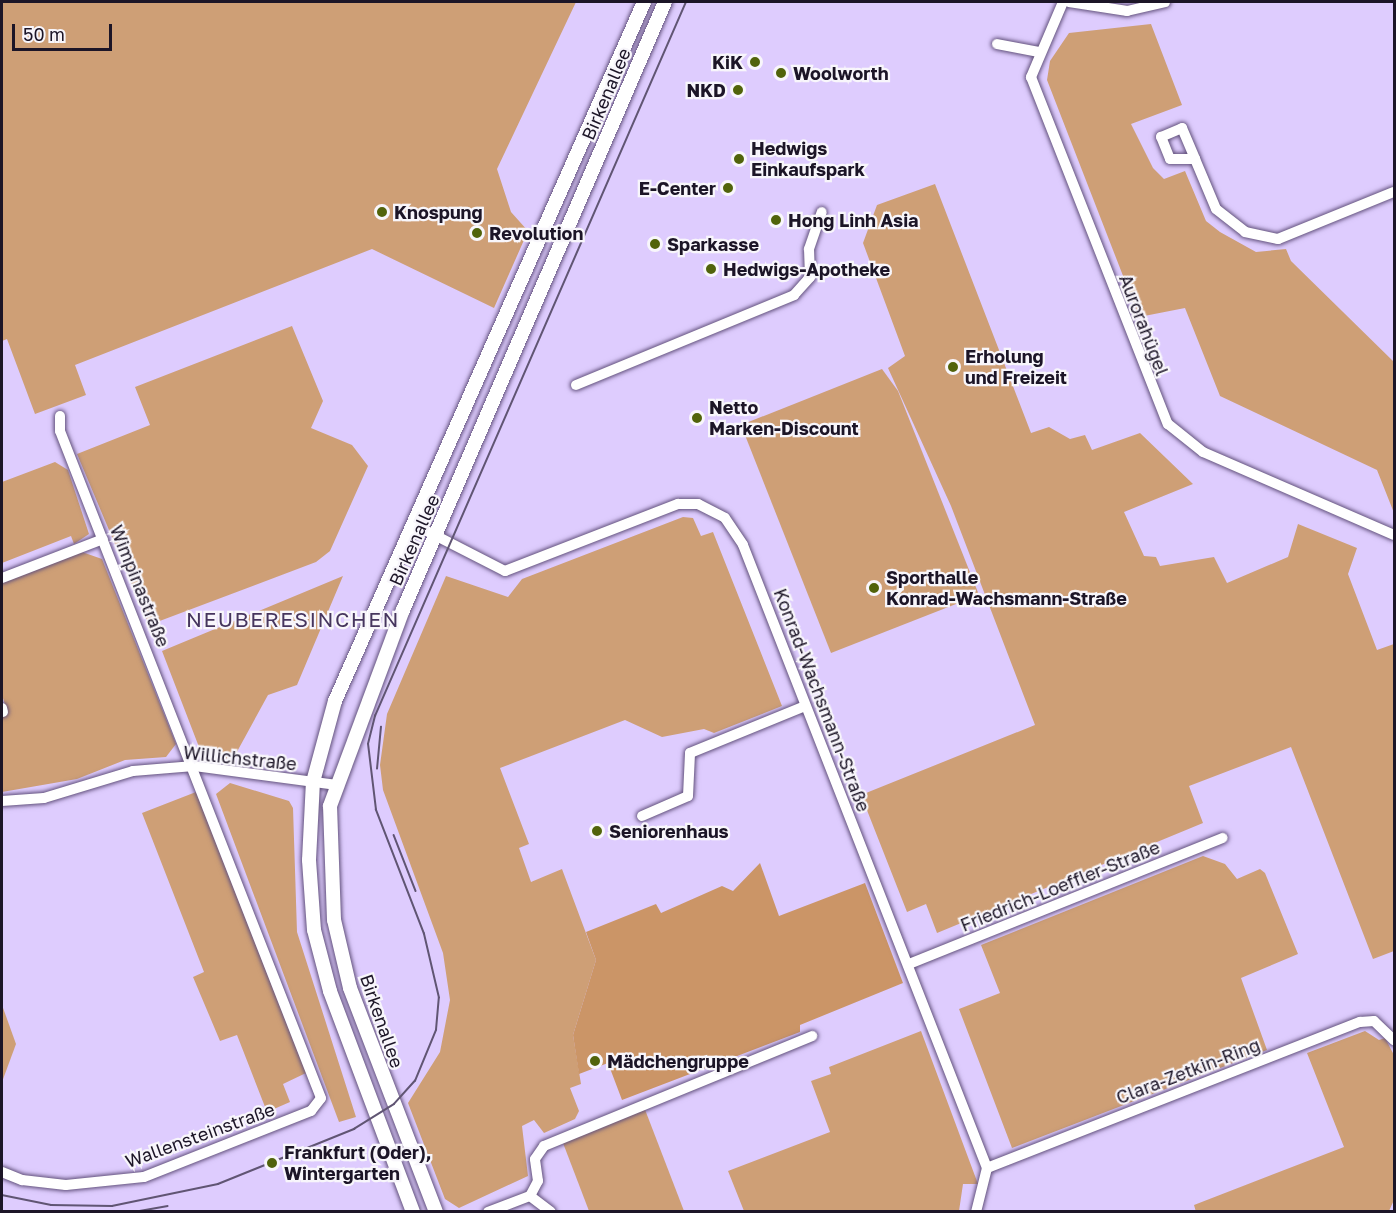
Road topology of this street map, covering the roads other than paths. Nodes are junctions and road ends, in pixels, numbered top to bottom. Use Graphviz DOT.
graph roads {
  1 [pos="644,2"];
  2 [pos="665,2"];
  3 [pos="1063,2"];
  4 [pos="1069,2"];
  5 [pos="1165,2"];
  6 [pos="997,44"];
  7 [pos="1038,52"];
  8 [pos="1195,159"];
  9 [pos="1395,192"];
  10 [pos="822,212"];
  11 [pos="576,385"];
  12 [pos="60,416"];
  13 [pos="417,526"];
  14 [pos="1395,534"];
  15 [pos="435,536"];
  16 [pos="103,539"];
  17 [pos="2,578"];
  18 [pos="805,706"];
  19 [pos="194,766"];
  20 [pos="313,782"];
  21 [pos="336,785"];
  22 [pos="2,801"];
  23 [pos="642,816"];
  24 [pos="1223,838"];
  25 [pos="909,964"];
  26 [pos="812,1036"];
  27 [pos="1395,1040"];
  28 [pos="987,1167"];
  29 [pos="2,1172"];
  30 [pos="530,1196"];
  31 [pos="413,1212"];
  32 [pos="436,1212"];
  33 [pos="488,1212"];
  34 [pos="551,1212"];
  35 [pos="976,1212"];
  1 -- 13 [label="street, Birkenallee"];
  2 -- 15 [label="street, Birkenallee"];
  3 -- 7 [label="street, Aurorahügel"];
  4 -- 5 [label="street"];
  6 -- 7 [label="street"];
  7 -- 14 [label="street, Aurorahügel"];
  8 -- 9 [label="street"];
  10 -- 11 [label="street"];
  12 -- 16 [label="street, Wimpinastraße"];
  13 -- 15 [label="street, Konrad-Wachsmann-Straße"];
  13 -- 20 [label="street, Birkenallee"];
  15 -- 18 [label="street, Konrad-Wachsmann-Straße"];
  15 -- 21 [label="street, Birkenallee"];
  16 -- 17 [label="street"];
  16 -- 19 [label="street, Wimpinastraße"];
  18 -- 23 [label="street"];
  18 -- 25 [label="street, Konrad-Wachsmann-Straße"];
  19 -- 20 [label="street, Willichstraße"];
  19 -- 22 [label="street, Willichstraße"];
  19 -- 29 [label="street, Wallensteinstraße"];
  20 -- 21 [label="street, Willichstraße"];
  20 -- 31 [label="street, Birkenallee"];
  21 -- 32 [label="street, Birkenallee"];
  24 -- 25 [label="street, Friedrich-Loeffler-Straße"];
  25 -- 28 [label="street, Konrad-Wachsmann-Straße"];
  26 -- 30 [label="street"];
  27 -- 28 [label="street, Clara-Zetkin-Ring"];
  28 -- 35 [label="street"];
  30 -- 33 [label="street"];
  30 -- 34 [label="street"];
}
